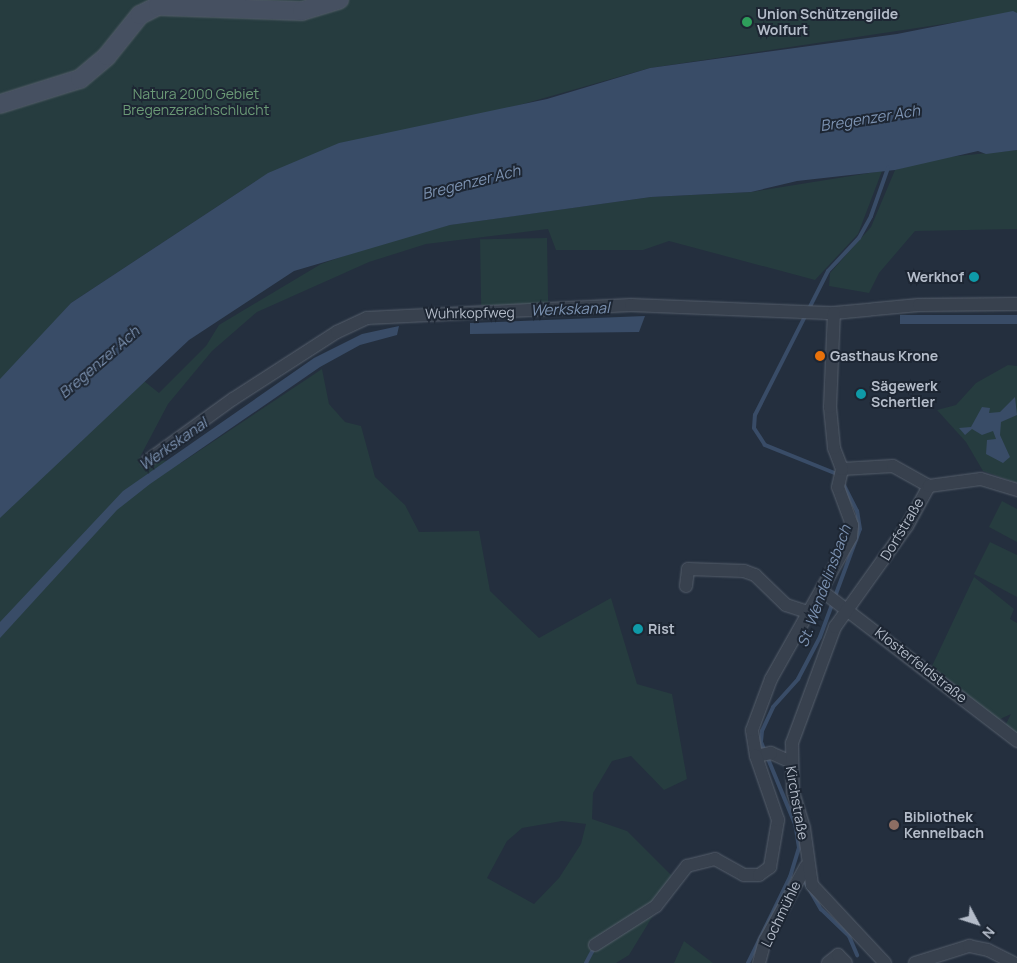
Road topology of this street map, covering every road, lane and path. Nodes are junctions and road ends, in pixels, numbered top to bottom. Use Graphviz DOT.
graph roads {
  1 [pos="339,0"];
  2 [pos="0,104"];
  3 [pos="1017,304"];
  4 [pos="834,313"];
  5 [pos="147,461"];
  6 [pos="840,474"];
  7 [pos="929,486"];
  8 [pos="1017,490"];
  9 [pos="874,573"];
  10 [pos="686,586"];
  11 [pos="825,593"];
  12 [pos="846,606"];
  13 [pos="810,613"];
  14 [pos="1017,741"];
  15 [pos="763,754"];
  16 [pos="789,761"];
  17 [pos="806,866"];
  18 [pos="595,945"];
  19 [pos="759,963"];
  20 [pos="828,963"];
  21 [pos="846,963"];
  22 [pos="885,963"];
  23 [pos="915,963"];
  24 [pos="1013,963"];
  1 -- 2 [label="street"];
  3 -- 4 [label="street, Wuhrkopfweg"];
  4 -- 5 [label="street, Wuhrkopfweg"];
  4 -- 6 [label="street"];
  6 -- 7 [label="street"];
  6 -- 11 [label="street"];
  7 -- 8 [label="street, Dorfstraße"];
  7 -- 9 [label="street, Dorfstraße"];
  9 -- 12 [label="street, Kirchstraße"];
  10 -- 13 [label="street"];
  11 -- 12 [label="street, Klosterfeldstraße"];
  11 -- 13 [label="street"];
  12 -- 14 [label="street, Klosterfeldstraße"];
  12 -- 16 [label="street, Kirchstraße"];
  13 -- 15 [label="street"];
  15 -- 16 [label="street"];
  15 -- 18 [label="street"];
  16 -- 17 [label="street, Kirchstraße"];
  17 -- 19 [label="street, Lochmühle"];
  17 -- 22 [label="street, Kirchstraße"];
  20 -- 21 [label="street"];
  23 -- 24 [label="street"];
}
